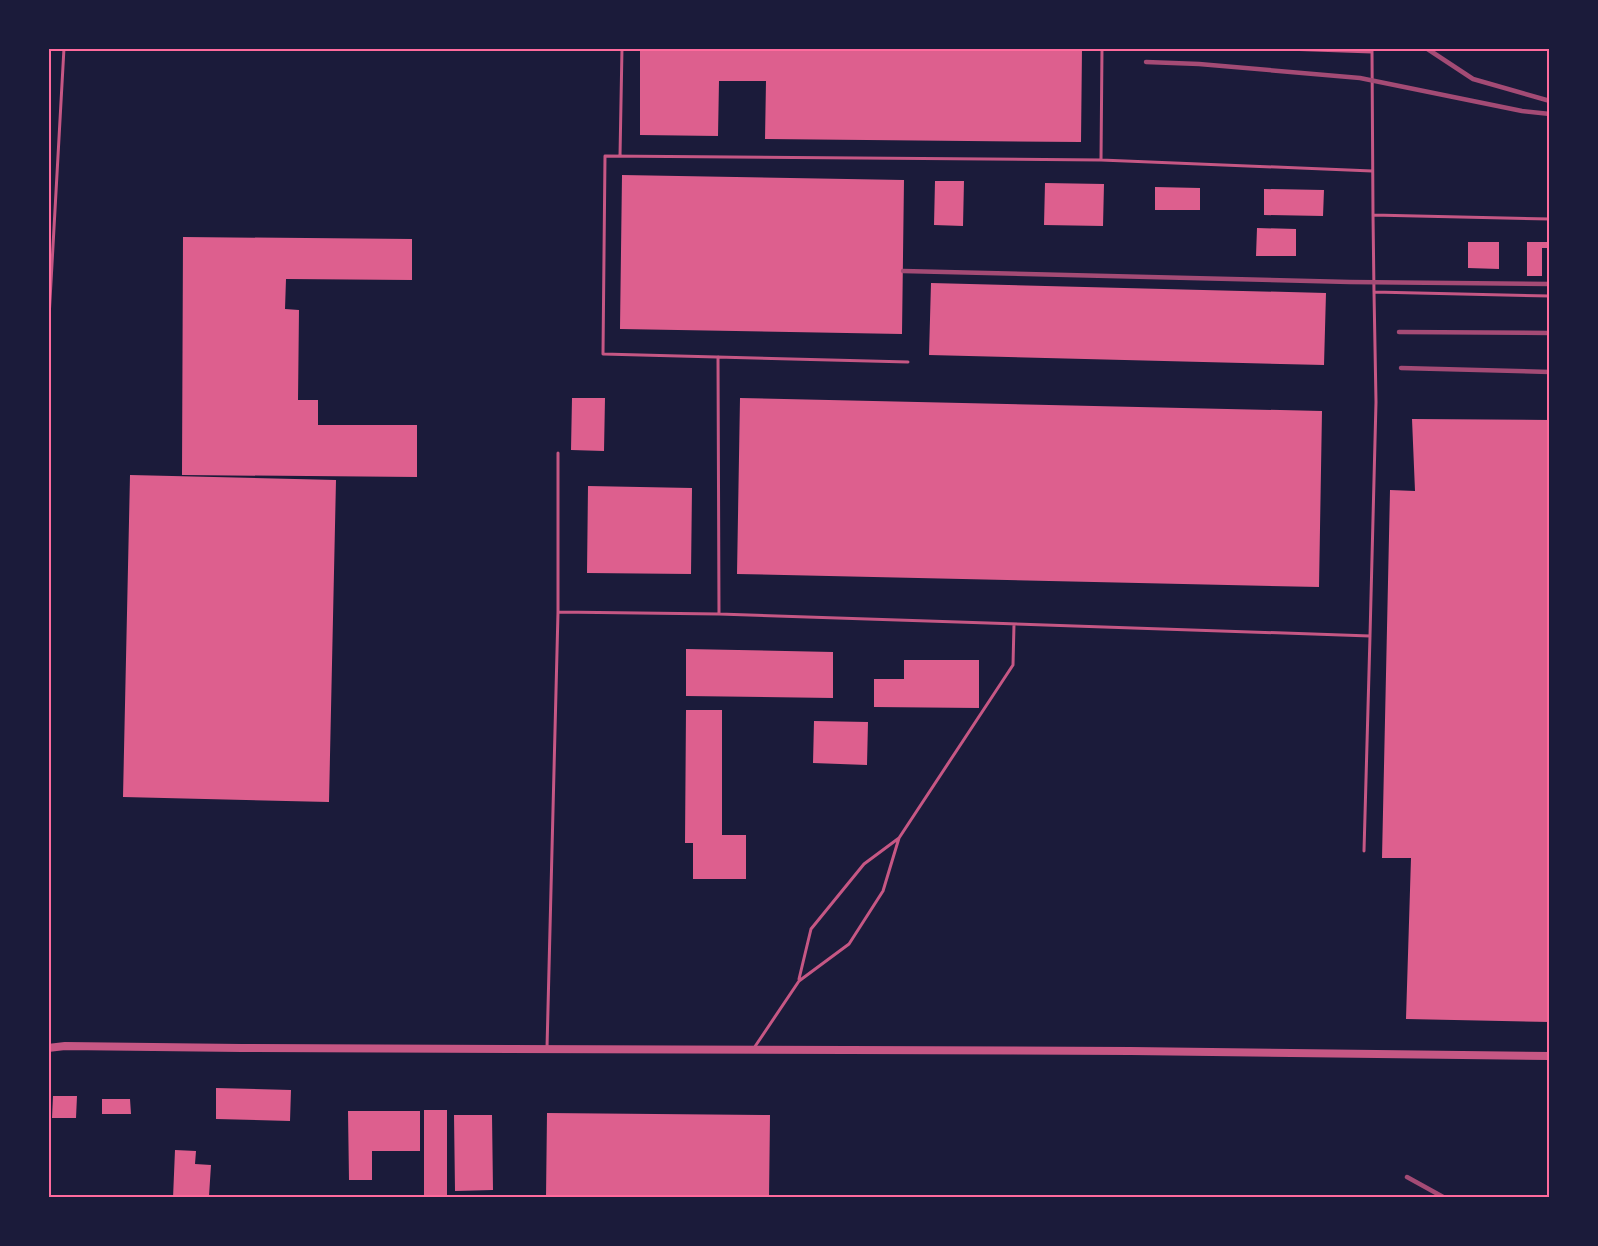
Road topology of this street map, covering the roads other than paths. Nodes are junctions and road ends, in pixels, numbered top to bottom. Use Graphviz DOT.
graph roads {
  1 [pos="64,48"];
  2 [pos="622,48"];
  3 [pos="1102,48"];
  4 [pos="1256,48"];
  5 [pos="1372,50"];
  6 [pos="620,156"];
  7 [pos="1101,159"];
  8 [pos="1372,171"];
  9 [pos="1373,215"];
  10 [pos="1550,219"];
  11 [pos="1374,292"];
  12 [pos="1550,296"];
  13 [pos="48,336"];
  14 [pos="718,357"];
  15 [pos="908,362"];
  16 [pos="558,453"];
  17 [pos="558,612"];
  18 [pos="719,614"];
  19 [pos="1014,624"];
  20 [pos="1370,636"];
  21 [pos="899,838"];
  22 [pos="1364,851"];
  23 [pos="799,981"];
  24 [pos="48,1048"];
  25 [pos="547,1049"];
  26 [pos="753,1050"];
  27 [pos="1550,1056"];
  1 -- 13 [label="lane"];
  2 -- 6 [label="lane"];
  3 -- 7 [label="lane"];
  4 -- 5 [label="lane"];
  5 -- 8 [label="lane"];
  6 -- 7 [label="lane"];
  6 -- 14 [label="lane"];
  7 -- 8 [label="lane"];
  8 -- 9 [label="lane"];
  9 -- 10 [label="lane"];
  9 -- 11 [label="lane"];
  11 -- 12 [label="lane"];
  11 -- 20 [label="lane"];
  14 -- 15 [label="lane"];
  14 -- 18 [label="lane"];
  16 -- 17 [label="lane"];
  17 -- 18 [label="lane"];
  17 -- 25 [label="lane"];
  18 -- 19 [label="lane"];
  19 -- 20 [label="lane"];
  19 -- 21 [label="lane"];
  20 -- 22 [label="lane"];
  21 -- 23 [label="lane"];
  21 -- 23 [label="lane"];
  23 -- 26 [label="lane"];
  24 -- 25 [label="street"];
  25 -- 26 [label="street"];
  26 -- 27 [label="street"];
}
